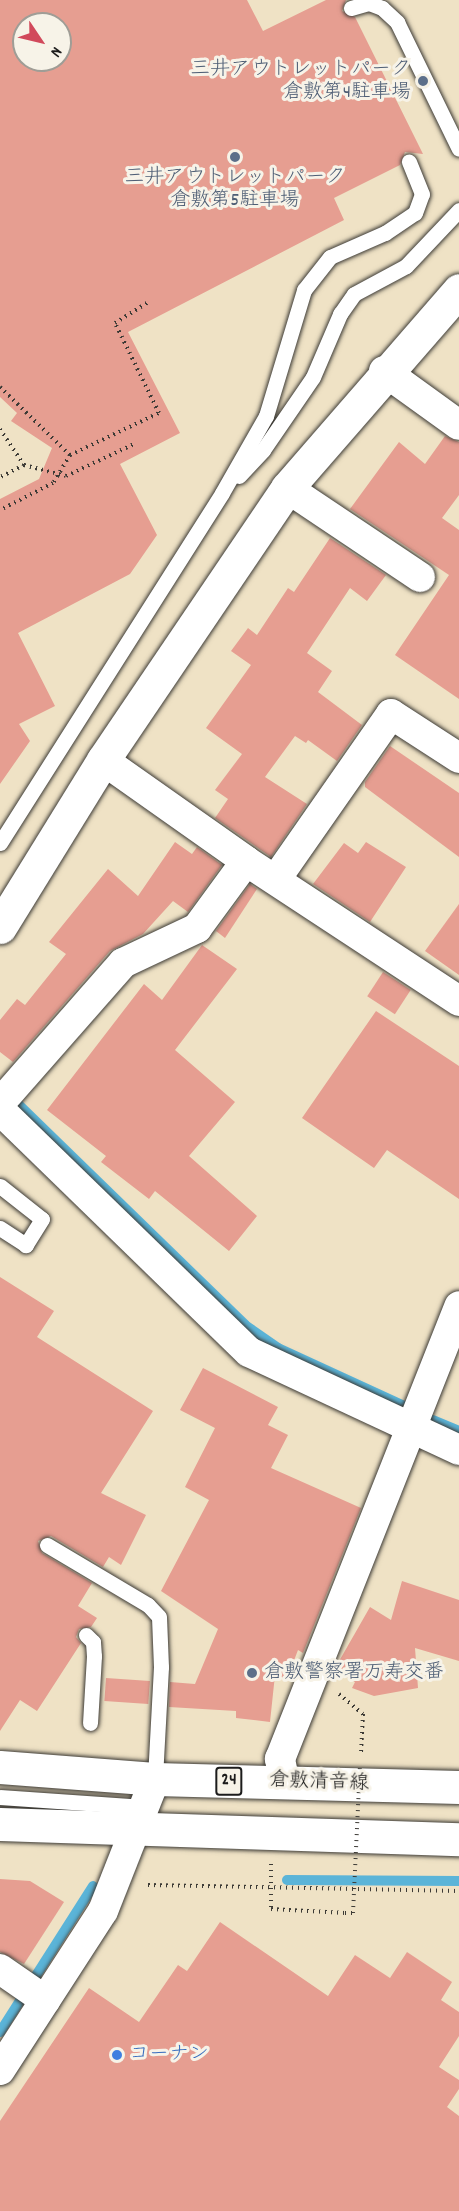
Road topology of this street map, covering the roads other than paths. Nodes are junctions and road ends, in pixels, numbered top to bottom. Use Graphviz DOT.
graph roads {
  1 [pos="351,8"];
  2 [pos="459,149"];
  3 [pos="409,161"];
  4 [pos="459,210"];
  5 [pos="459,290"];
  6 [pos="384,371"];
  7 [pos="459,425"];
  8 [pos="287,488"];
  9 [pos="222,493"];
  10 [pos="420,577"];
  11 [pos="459,758"];
  12 [pos="103,760"];
  13 [pos="0,843"];
  14 [pos="246,861"];
  15 [pos="276,879"];
  16 [pos="0,927"];
  17 [pos="459,1001"];
  18 [pos="0,1103"];
  19 [pos="0,1110"];
  20 [pos="0,1186"];
  21 [pos="0,1228"];
  22 [pos="459,1306"];
  23 [pos="411,1428"];
  24 [pos="459,1450"];
  25 [pos="47,1545"];
  26 [pos="86,1635"];
  27 [pos="90,1723"];
  28 [pos="0,1767"];
  29 [pos="285,1783"];
  30 [pos="459,1787"];
  31 [pos="0,1797"];
  32 [pos="144,1806"];
  33 [pos="0,1824"];
  34 [pos="459,1839"];
  35 [pos="25,1986"];
  36 [pos="0,2070"];
  1 -- 2 [label="lane"];
  3 -- 9 [label="lane"];
  4 -- 9 [label="lane"];
  5 -- 6 [label="main road"];
  6 -- 7 [label="street"];
  6 -- 8 [label="main road"];
  8 -- 10 [label="street"];
  8 -- 12 [label="main road"];
  9 -- 13 [label="lane"];
  11 -- 15 [label="street"];
  12 -- 14 [label="street"];
  12 -- 16 [label="main road"];
  14 -- 15 [label="street"];
  14 -- 18 [label="street"];
  15 -- 17 [label="street"];
  19 -- 23 [label="street"];
  20 -- 21 [label="lane"];
  22 -- 23 [label="street"];
  23 -- 24 [label="street"];
  23 -- 29 [label="street"];
  25 -- 32 [label="lane"];
  26 -- 27 [label="lane"];
  28 -- 32 [label="main road, 倉敷清音線 / 24"];
  29 -- 30 [label="main road, 倉敷清音線 / 24"];
  29 -- 32 [label="main road, 倉敷清音線 / 24"];
  31 -- 32 [label="lane"];
  32 -- 33 [label="main road, 倉敷清音線 / 24"];
  32 -- 34 [label="main road, 倉敷清音線 / 24"];
  32 -- 35 [label="street"];
  35 -- 36 [label="street"];
}
